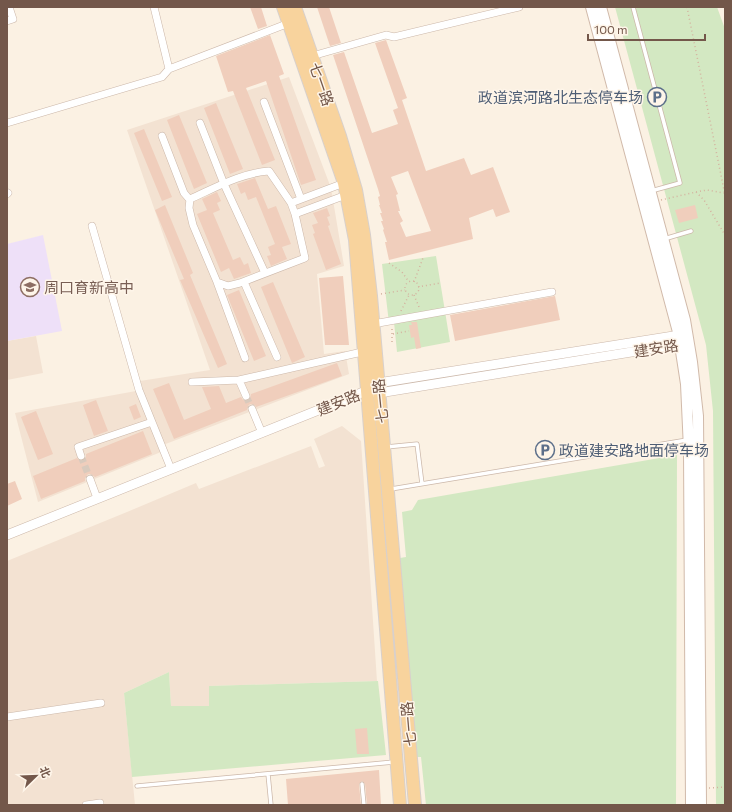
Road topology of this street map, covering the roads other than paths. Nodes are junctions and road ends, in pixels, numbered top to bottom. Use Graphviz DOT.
graph roads {
  1 [pos="9,7"];
  2 [pos="154,7"];
  3 [pos="284,7"];
  4 [pos="295,7"];
  5 [pos="519,7"];
  6 [pos="591,7"];
  7 [pos="601,7"];
  8 [pos="633,7"];
  9 [pos="7,21"];
  10 [pos="289,23"];
  11 [pos="312,56"];
  12 [pos="169,69"];
  13 [pos="264,102"];
  14 [pos="7,123"];
  15 [pos="200,123"];
  16 [pos="162,136"];
  17 [pos="224,184"];
  18 [pos="345,189"];
  19 [pos="650,191"];
  20 [pos="302,199"];
  21 [pos="190,200"];
  22 [pos="291,203"];
  23 [pos="295,214"];
  24 [pos="92,226"];
  25 [pos="691,231"];
  26 [pos="663,239"];
  27 [pos="265,273"];
  28 [pos="217,282"];
  29 [pos="244,282"];
  30 [pos="552,292"];
  31 [pos="373,324"];
  32 [pos="683,339"];
  33 [pos="362,352"];
  34 [pos="277,357"];
  35 [pos="245,358"];
  36 [pos="239,380"];
  37 [pos="192,382"];
  38 [pos="378,388"];
  39 [pos="366,391"];
  40 [pos="246,396"];
  41 [pos="252,409"];
  42 [pos="152,422"];
  43 [pos="262,433"];
  44 [pos="689,440"];
  45 [pos="384,447"];
  46 [pos="81,456"];
  47 [pos="171,469"];
  48 [pos="90,479"];
  49 [pos="422,484"];
  50 [pos="388,489"];
  51 [pos="97,498"];
  52 [pos="7,535"];
  53 [pos="101,703"];
  54 [pos="7,717"];
  55 [pos="397,762"];
  56 [pos="268,774"];
  57 [pos="362,784"];
  58 [pos="137,786"];
  59 [pos="100,803"];
  60 [pos="86,805"];
  61 [pos="271,805"];
  62 [pos="364,805"];
  63 [pos="400,805"];
  64 [pos="415,805"];
  65 [pos="691,805"];
  66 [pos="701,805"];
  1 -- 9 [label="street"];
  2 -- 12 [label="street"];
  3 -- 10 [label="main road, 七一路"];
  4 -- 11 [label="main road, 七一路"];
  5 -- 11 [label="street"];
  6 -- 32 [label="main road"];
  7 -- 19 [label="main road"];
  8 -- 19 [label="lane"];
  10 -- 12 [label="street"];
  10 -- 18 [label="main road, 七一路"];
  11 -- 31 [label="main road, 七一路"];
  12 -- 14 [label="street"];
  13 -- 20 [label="street"];
  15 -- 17 [label="street"];
  16 -- 21 [label="street"];
  17 -- 21 [label="street"];
  17 -- 22 [label="street"];
  17 -- 27 [label="street"];
  18 -- 20 [label="street"];
  18 -- 23 [label="street"];
  18 -- 39 [label="main road, 七一路"];
  19 -- 26 [label="main road"];
  20 -- 22 [label="street"];
  21 -- 28 [label="street"];
  22 -- 23 [label="street"];
  23 -- 27 [label="street"];
  24 -- 42 [label="street"];
  25 -- 26 [label="lane"];
  26 -- 32 [label="main road"];
  27 -- 29 [label="street"];
  28 -- 29 [label="street"];
  28 -- 35 [label="street"];
  29 -- 34 [label="street"];
  30 -- 31 [label="street"];
  31 -- 38 [label="main road, 七一路"];
  32 -- 38 [label="street, 建安路"];
  32 -- 44 [label="main road"];
  32 -- 66 [label="main road"];
  33 -- 36 [label="street"];
  36 -- 37 [label="street"];
  36 -- 40 [label="street"];
  38 -- 39 [label="street, 建安路"];
  38 -- 45 [label="main road, 七一路"];
  39 -- 43 [label="street, 建安路"];
  39 -- 55 [label="main road, 七一路"];
  41 -- 43 [label="street"];
  42 -- 46 [label="street"];
  42 -- 47 [label="street"];
  43 -- 47 [label="street, 建安路"];
  44 -- 49 [label="lane"];
  44 -- 65 [label="main road"];
  45 -- 49 [label="lane"];
  45 -- 50 [label="main road, 七一路"];
  47 -- 51 [label="street, 建安路"];
  48 -- 51 [label="street"];
  49 -- 50 [label="lane"];
  50 -- 64 [label="main road, 七一路"];
  51 -- 52 [label="street, 建安路"];
  53 -- 54 [label="street"];
  55 -- 56 [label="lane"];
  55 -- 63 [label="main road, 七一路"];
  56 -- 58 [label="lane"];
  56 -- 61 [label="lane"];
  57 -- 62 [label="lane"];
  59 -- 60 [label="street"];
}
